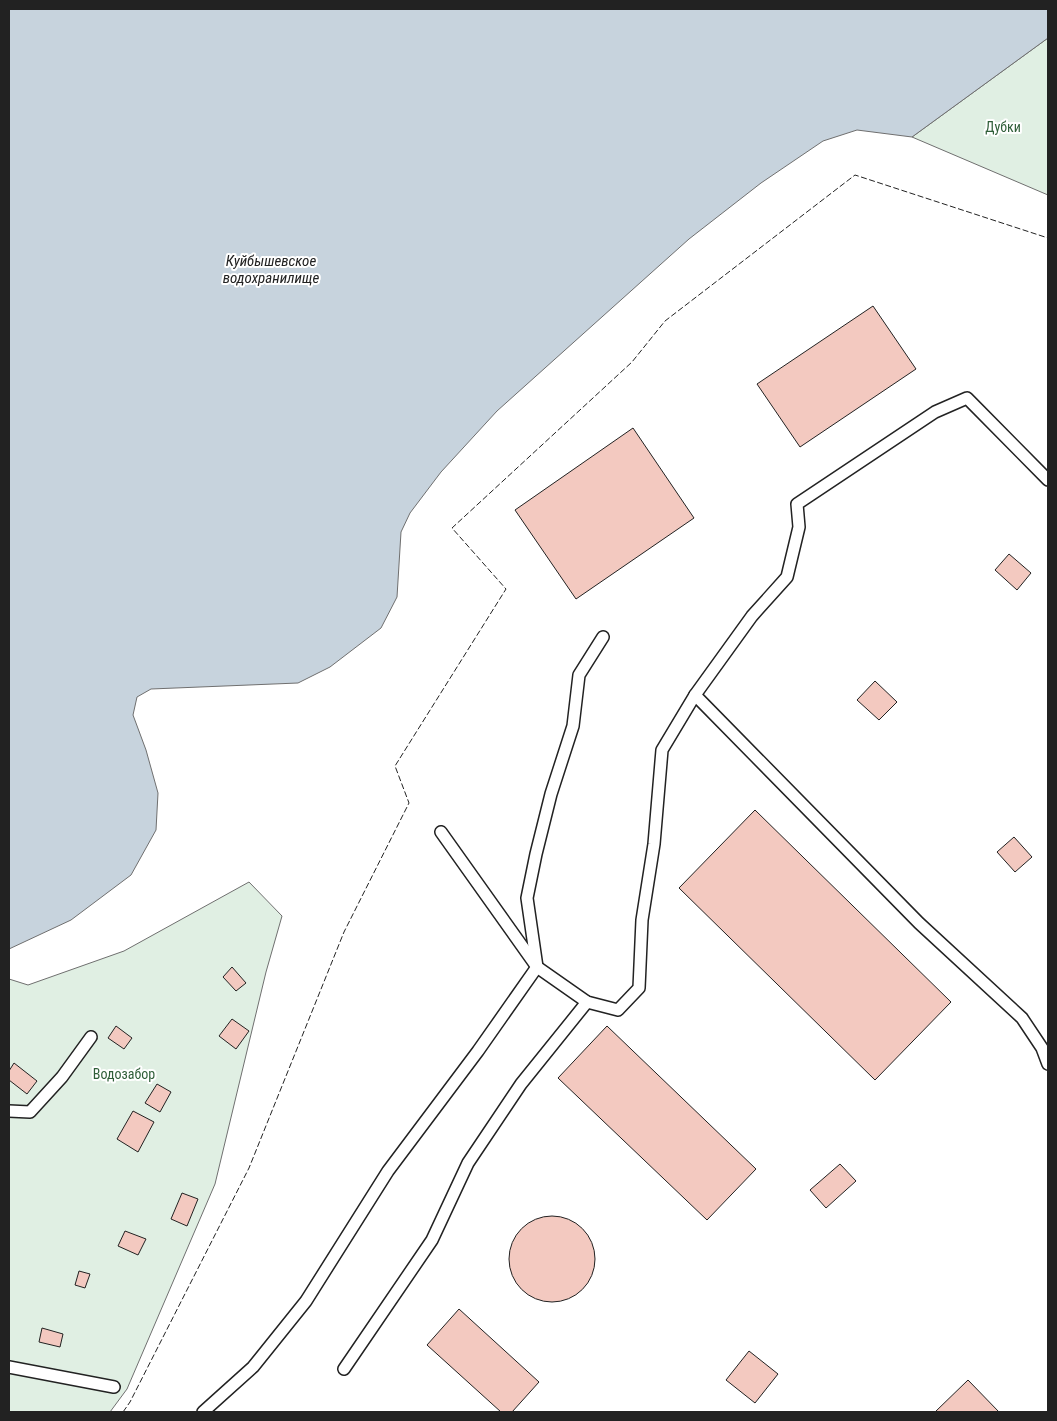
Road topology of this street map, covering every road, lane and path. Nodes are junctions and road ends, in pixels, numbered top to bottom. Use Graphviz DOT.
graph roads {
  1 [pos="1048,480"];
  2 [pos="604,637"];
  3 [pos="695,696"];
  4 [pos="440,832"];
  5 [pos="537,967"];
  6 [pos="587,1002"];
  7 [pos="91,1037"];
  8 [pos="1048,1064"];
  9 [pos="9,1111"];
  10 [pos="9,1367"];
  11 [pos="344,1369"];
  12 [pos="114,1387"];
  13 [pos="203,1412"];
  1 -- 3 [label="lane"];
  2 -- 5 [label="lane"];
  3 -- 6 [label="lane"];
  3 -- 8 [label="lane"];
  4 -- 5 [label="lane"];
  5 -- 6 [label="lane"];
  5 -- 13 [label="lane"];
  6 -- 11 [label="lane"];
  7 -- 9 [label="lane"];
  10 -- 12 [label="lane"];
}
